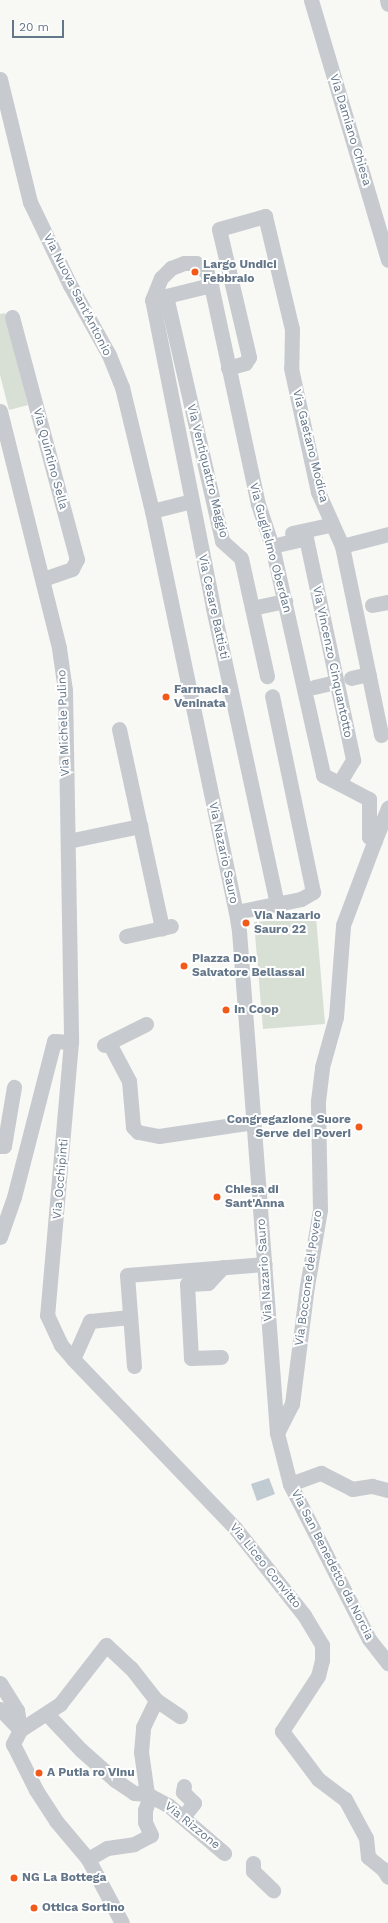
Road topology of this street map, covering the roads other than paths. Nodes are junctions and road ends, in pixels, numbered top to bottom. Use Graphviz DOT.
graph roads {
  1 [pos="311,0"];
  2 [pos="387,0"];
  3 [pos="388,4"];
  4 [pos="0,79"];
  5 [pos="388,260"];
  6 [pos="212,290"];
  7 [pos="160,303"];
  8 [pos="12,317"];
  9 [pos="228,368"];
  10 [pos="0,411"];
  11 [pos="192,501"];
  12 [pos="152,511"];
  13 [pos="331,525"];
  14 [pos="388,534"];
  15 [pos="271,542"];
  16 [pos="342,546"];
  17 [pos="42,579"];
  18 [pos="285,601"];
  19 [pos="388,602"];
  20 [pos="372,605"];
  21 [pos="252,608"];
  22 [pos="369,674"];
  23 [pos="267,676"];
  24 [pos="351,678"];
  25 [pos="335,682"];
  26 [pos="314,687"];
  27 [pos="272,696"];
  28 [pos="118,729"];
  29 [pos="380,735"];
  30 [pos="339,783"];
  31 [pos="388,807"];
  32 [pos="140,826"];
  33 [pos="375,840"];
  34 [pos="68,841"];
  35 [pos="277,904"];
  36 [pos="236,912"];
  37 [pos="126,936"];
  38 [pos="146,1024"];
  39 [pos="71,1042"];
  40 [pos="14,1087"];
  41 [pos="253,1122"];
  42 [pos="0,1146"];
  43 [pos="0,1237"];
  44 [pos="265,1264"];
  45 [pos="223,1267"];
  46 [pos="47,1315"];
  47 [pos="130,1317"];
  48 [pos="221,1357"];
  49 [pos="73,1359"];
  50 [pos="134,1366"];
  51 [pos="277,1433"];
  52 [pos="290,1484"];
  53 [pos="388,1490"];
  54 [pos="388,1663"];
  55 [pos="0,1684"];
  56 [pos="156,1700"];
  57 [pos="0,1709"];
  58 [pos="47,1714"];
  59 [pos="180,1716"];
  60 [pos="20,1730"];
  61 [pos="184,1786"];
  62 [pos="148,1795"];
  63 [pos="183,1817"];
  64 [pos="224,1853"];
  65 [pos="88,1859"];
  66 [pos="253,1863"];
  67 [pos="386,1872"];
  68 [pos="273,1890"];
  69 [pos="122,1923"];
  1 -- 5 [label="street, Via Damiano Chiesa"];
  2 -- 3 [label="street"];
  4 -- 12 [label="street, Via Nuova Sant'Antonio"];
  6 -- 7 [label="street"];
  6 -- 7 [label="street, Via Guglielmo Oberdan"];
  6 -- 9 [label="street, Via Guglielmo Oberdan"];
  7 -- 11 [label="street, Via Cesare Battisti"];
  7 -- 21 [label="street, Via Ventiquattro Maggio"];
  8 -- 17 [label="street, Via Quintino Sella"];
  9 -- 13 [label="street, Via Gaetano Modica"];
  9 -- 15 [label="street, Via Guglielmo Oberdan"];
  10 -- 17 [label="street, Via Michele Pulino"];
  11 -- 12 [label="street"];
  11 -- 35 [label="street, Via Cesare Battisti"];
  12 -- 36 [label="street, Via Nazario Sauro"];
  13 -- 15 [label="street"];
  13 -- 16 [label="street, Via Gaetano Modica"];
  14 -- 16 [label="street"];
  15 -- 18 [label="street, Via Guglielmo Oberdan"];
  15 -- 25 [label="street, Via Vincenzo Cinquantotto"];
  16 -- 22 [label="street, Via Gaetano Modica"];
  17 -- 34 [label="street, Via Michele Pulino"];
  18 -- 21 [label="street"];
  18 -- 30 [label="street, Via Guglielmo Oberdan"];
  19 -- 20 [label="street"];
  21 -- 23 [label="street, Via Ventiquattro Maggio"];
  22 -- 24 [label="street"];
  22 -- 29 [label="street, Via Gaetano Modica"];
  25 -- 26 [label="street"];
  25 -- 30 [label="street, Via Vincenzo Cinquantotto"];
  27 -- 35 [label="street"];
  28 -- 32 [label="street"];
  30 -- 33 [label="street, Via Guglielmo Oberdan"];
  31 -- 33 [label="street, Via Boccone del Povero"];
  32 -- 34 [label="street"];
  32 -- 37 [label="street"];
  33 -- 51 [label="street, Via Boccone del Povero"];
  34 -- 39 [label="street, Via Michele Pulino"];
  35 -- 36 [label="street"];
  36 -- 41 [label="street, Via Nazario Sauro"];
  38 -- 41 [label="street"];
  39 -- 43 [label="street"];
  39 -- 46 [label="street, Via Occhipinti"];
  40 -- 42 [label="street"];
  41 -- 44 [label="street, Via Nazario Sauro"];
  44 -- 45 [label="street"];
  44 -- 51 [label="street, Via Nazario Sauro"];
  45 -- 47 [label="street"];
  45 -- 48 [label="street"];
  46 -- 49 [label="street, Via Liceo Convitto"];
  47 -- 49 [label="street"];
  47 -- 50 [label="street"];
  49 -- 67 [label="street, Via Liceo Convitto"];
  51 -- 52 [label="street, Via Nazario Sauro"];
  52 -- 53 [label="street"];
  52 -- 54 [label="street, Via San Benedetto da Norcia"];
  55 -- 60 [label="street"];
  56 -- 58 [label="street"];
  56 -- 59 [label="street"];
  56 -- 62 [label="street"];
  57 -- 60 [label="street"];
  58 -- 60 [label="street"];
  58 -- 62 [label="street, Via Rizzone"];
  60 -- 65 [label="street"];
  61 -- 63 [label="street"];
  62 -- 63 [label="street, Via Rizzone"];
  62 -- 65 [label="street"];
  63 -- 64 [label="street, Via Rizzone"];
  65 -- 69 [label="street"];
  66 -- 68 [label="street"];
}
